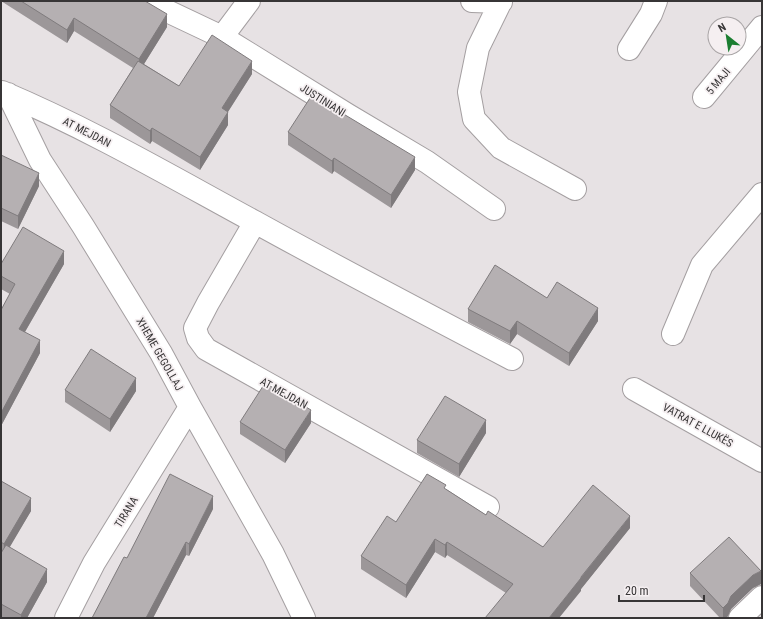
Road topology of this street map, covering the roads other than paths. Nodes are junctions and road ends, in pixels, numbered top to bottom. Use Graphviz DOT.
graph roads {
  1 [pos="146,1"];
  2 [pos="250,1"];
  3 [pos="472,1"];
  4 [pos="656,1"];
  5 [pos="501,2"];
  6 [pos="762,27"];
  7 [pos="222,37"];
  8 [pos="629,49"];
  9 [pos="4,93"];
  10 [pos="704,97"];
  11 [pos="575,189"];
  12 [pos="762,194"];
  13 [pos="494,209"];
  14 [pos="255,222"];
  15 [pos="673,334"];
  16 [pos="512,359"];
  17 [pos="634,389"];
  18 [pos="190,407"];
  19 [pos="762,461"];
  20 [pos="488,507"];
  21 [pos="762,597"];
  22 [pos="66,618"];
  23 [pos="304,618"];
  24 [pos="740,618"];
  1 -- 7 [label="street, JUSTINIANI"];
  2 -- 7 [label="street"];
  3 -- 5 [label="street"];
  4 -- 8 [label="street"];
  5 -- 11 [label="street"];
  6 -- 10 [label="street, 5 MAJI"];
  7 -- 13 [label="street, JUSTINIANI"];
  9 -- 14 [label="street, AT MEJDAN"];
  9 -- 18 [label="street, XHEME GEGOLLAJ"];
  12 -- 15 [label="street"];
  14 -- 16 [label="street, AT MEJDAN"];
  14 -- 20 [label="street, AT MEJDAN"];
  17 -- 19 [label="street, VATRAT E LLUKËS"];
  18 -- 22 [label="street, TIRANA"];
  18 -- 23 [label="street, XHEME GEGOLLAJ"];
  21 -- 24 [label="street"];
}
